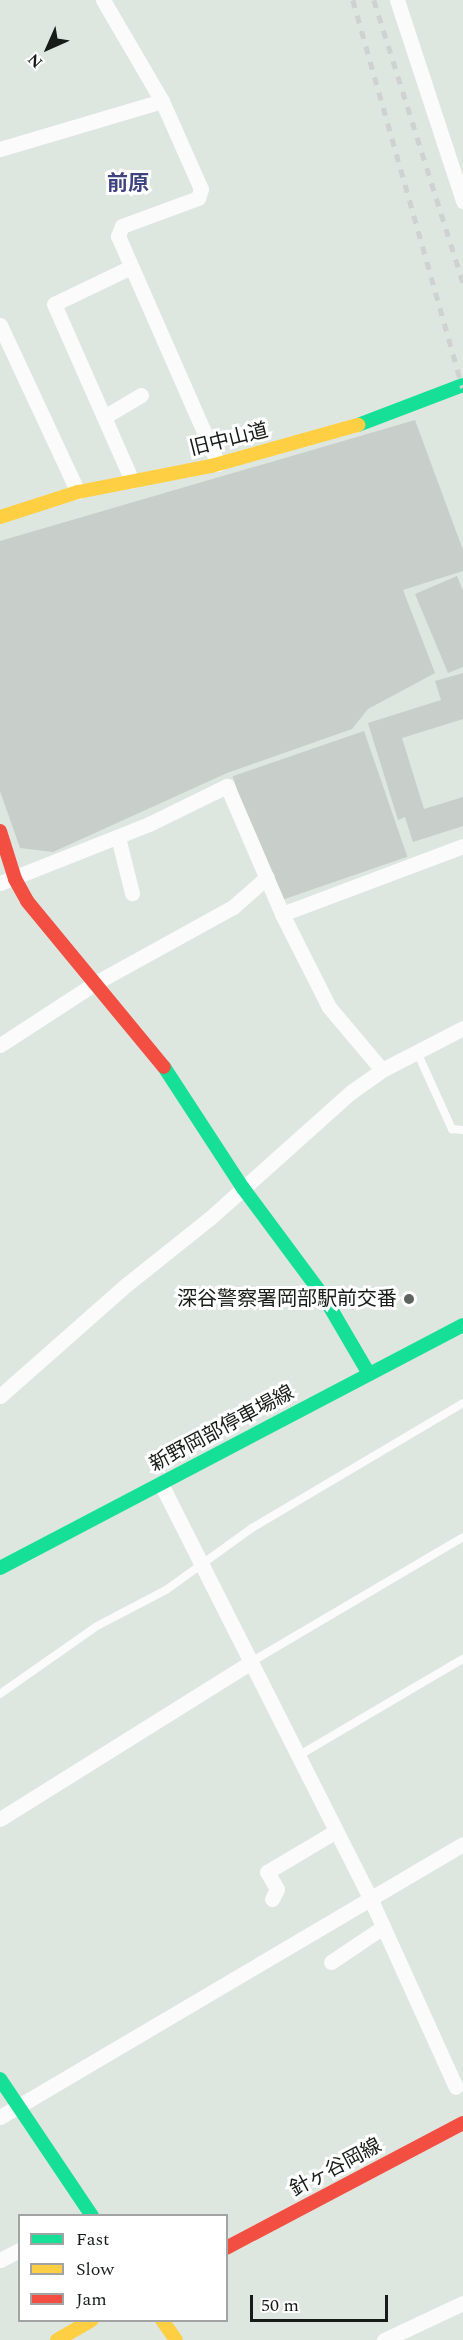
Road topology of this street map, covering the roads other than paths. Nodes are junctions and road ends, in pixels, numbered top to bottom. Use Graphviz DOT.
graph roads {
  1 [pos="103,0"];
  2 [pos="397,0"];
  3 [pos="162,101"];
  4 [pos="0,149"];
  5 [pos="463,201"];
  6 [pos="131,267"];
  7 [pos="0,325"];
  8 [pos="463,385"];
  9 [pos="141,395"];
  10 [pos="104,417"];
  11 [pos="218,464"];
  12 [pos="132,481"];
  13 [pos="78,492"];
  14 [pos="0,517"];
  15 [pos="0,831"];
  16 [pos="118,837"];
  17 [pos="463,846"];
  18 [pos="4,855"];
  19 [pos="267,877"];
  20 [pos="8,881"];
  21 [pos="132,893"];
  22 [pos="282,914"];
  23 [pos="97,982"];
  24 [pos="463,1028"];
  25 [pos="0,1045"];
  26 [pos="417,1052"];
  27 [pos="382,1070"];
  28 [pos="463,1130"];
  29 [pos="243,1188"];
  30 [pos="463,1325"];
  31 [pos="369,1374"];
  32 [pos="0,1396"];
  33 [pos="463,1403"];
  34 [pos="161,1484"];
  35 [pos="463,1537"];
  36 [pos="202,1564"];
  37 [pos="0,1568"];
  38 [pos="463,1659"];
  39 [pos="251,1662"];
  40 [pos="0,1694"];
  41 [pos="298,1756"];
  42 [pos="0,1819"];
  43 [pos="336,1831"];
  44 [pos="463,1844"];
  45 [pos="272,1899"];
  46 [pos="371,1900"];
  47 [pos="383,1927"];
  48 [pos="331,1962"];
  49 [pos="0,2079"];
  50 [pos="460,2085"];
  51 [pos="463,2101"];
  52 [pos="17,2107"];
  53 [pos="0,2117"];
  54 [pos="463,2123"];
  55 [pos="88,2214"];
  56 [pos="228,2247"];
  57 [pos="18,2251"];
  58 [pos="0,2260"];
  59 [pos="463,2303"];
  60 [pos="88,2322"];
  61 [pos="163,2322"];
  62 [pos="57,2340"];
  63 [pos="176,2340"];
  64 [pos="384,2340"];
  1 -- 3 [label="street"];
  2 -- 5 [label="street"];
  3 -- 4 [label="street"];
  3 -- 6 [label="street"];
  6 -- 10 [label="street"];
  6 -- 11 [label="street"];
  7 -- 13 [label="street"];
  8 -- 11 [label="street, 旧中山道"];
  9 -- 10 [label="street"];
  10 -- 12 [label="street"];
  11 -- 12 [label="street, 旧中山道"];
  12 -- 13 [label="street, 旧中山道"];
  13 -- 14 [label="street, 旧中山道"];
  15 -- 18 [label="street"];
  16 -- 19 [label="street"];
  16 -- 20 [label="street"];
  16 -- 21 [label="street"];
  17 -- 22 [label="street"];
  18 -- 20 [label="street"];
  19 -- 22 [label="street"];
  19 -- 23 [label="street"];
  20 -- 23 [label="street"];
  22 -- 27 [label="street"];
  23 -- 25 [label="street"];
  23 -- 29 [label="street"];
  24 -- 26 [label="street"];
  26 -- 27 [label="street"];
  26 -- 28 [label="lane"];
  27 -- 29 [label="street"];
  29 -- 31 [label="street"];
  29 -- 32 [label="street"];
  30 -- 31 [label="street, 新野岡部停車場線"];
  31 -- 34 [label="street, 新野岡部停車場線"];
  33 -- 36 [label="lane"];
  34 -- 36 [label="street"];
  34 -- 37 [label="street, 新野岡部停車場線"];
  35 -- 39 [label="lane"];
  36 -- 39 [label="street"];
  36 -- 40 [label="lane"];
  38 -- 41 [label="lane"];
  39 -- 41 [label="street"];
  39 -- 42 [label="street"];
  41 -- 43 [label="street"];
  43 -- 45 [label="street"];
  43 -- 46 [label="street"];
  44 -- 46 [label="street"];
  46 -- 47 [label="street"];
  46 -- 52 [label="street"];
  47 -- 48 [label="street"];
  47 -- 50 [label="street"];
  49 -- 52 [label="street"];
  50 -- 51 [label="street"];
  52 -- 53 [label="street"];
  52 -- 55 [label="street"];
  54 -- 56 [label="street, 針ヶ谷岡線"];
  57 -- 58 [label="street"];
  59 -- 64 [label="street"];
  60 -- 62 [label="street"];
  61 -- 63 [label="street"];
}
